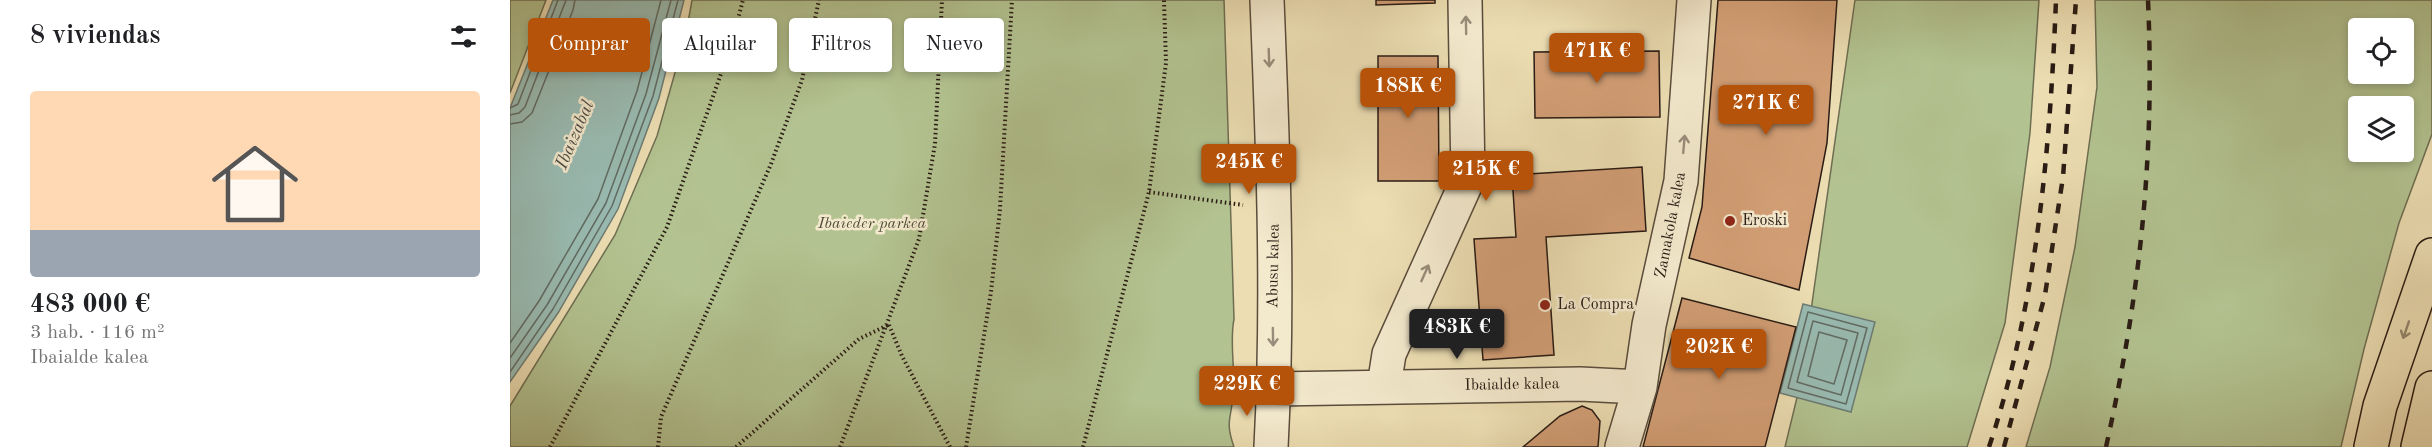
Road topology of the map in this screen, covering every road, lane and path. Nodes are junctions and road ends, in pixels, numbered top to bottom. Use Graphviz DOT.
graph roads {
  1 [pos="743,0"];
  2 [pos="819,0"];
  3 [pos="942,0"];
  4 [pos="1012,0"];
  5 [pos="1164,0"];
  6 [pos="1267,0"];
  7 [pos="1465,0"];
  8 [pos="1695,0"];
  9 [pos="1149,192"];
  10 [pos="1275,209"];
  11 [pos="2432,255"];
  12 [pos="889,324"];
  13 [pos="1384,386"];
  14 [pos="1640,387"];
  15 [pos="2432,388"];
  16 [pos="1274,389"];
  17 [pos="550,447"];
  18 [pos="658,447"];
  19 [pos="736,447"];
  20 [pos="840,447"];
  21 [pos="950,447"];
  22 [pos="966,447"];
  23 [pos="1083,447"];
  24 [pos="1271,447"];
  25 [pos="1622,447"];
  26 [pos="2371,447"];
  27 [pos="2418,447"];
  1 -- 17 [label="path"];
  2 -- 18 [label="path"];
  3 -- 12 [label="path"];
  4 -- 22 [label="path"];
  5 -- 9 [label="path"];
  6 -- 10 [label="street, Abusu kalea, one-way"];
  13 -- 7 [label="street, one-way"];
  14 -- 8 [label="street, Zamakola kalea, one-way"];
  9 -- 10 [label="path"];
  9 -- 23 [label="path"];
  10 -- 16 [label="street, Abusu kalea, one-way"];
  11 -- 26 [label="highway, one-way"];
  12 -- 19 [label="path"];
  12 -- 20 [label="path"];
  12 -- 21 [label="path"];
  13 -- 14 [label="street, Ibaialde kalea"];
  13 -- 16 [label="street, Ibaialde kalea"];
  14 -- 25 [label="street, Zamakola kalea"];
  15 -- 27 [label="highway"];
  16 -- 24 [label="street, Abusu kalea"];
}
